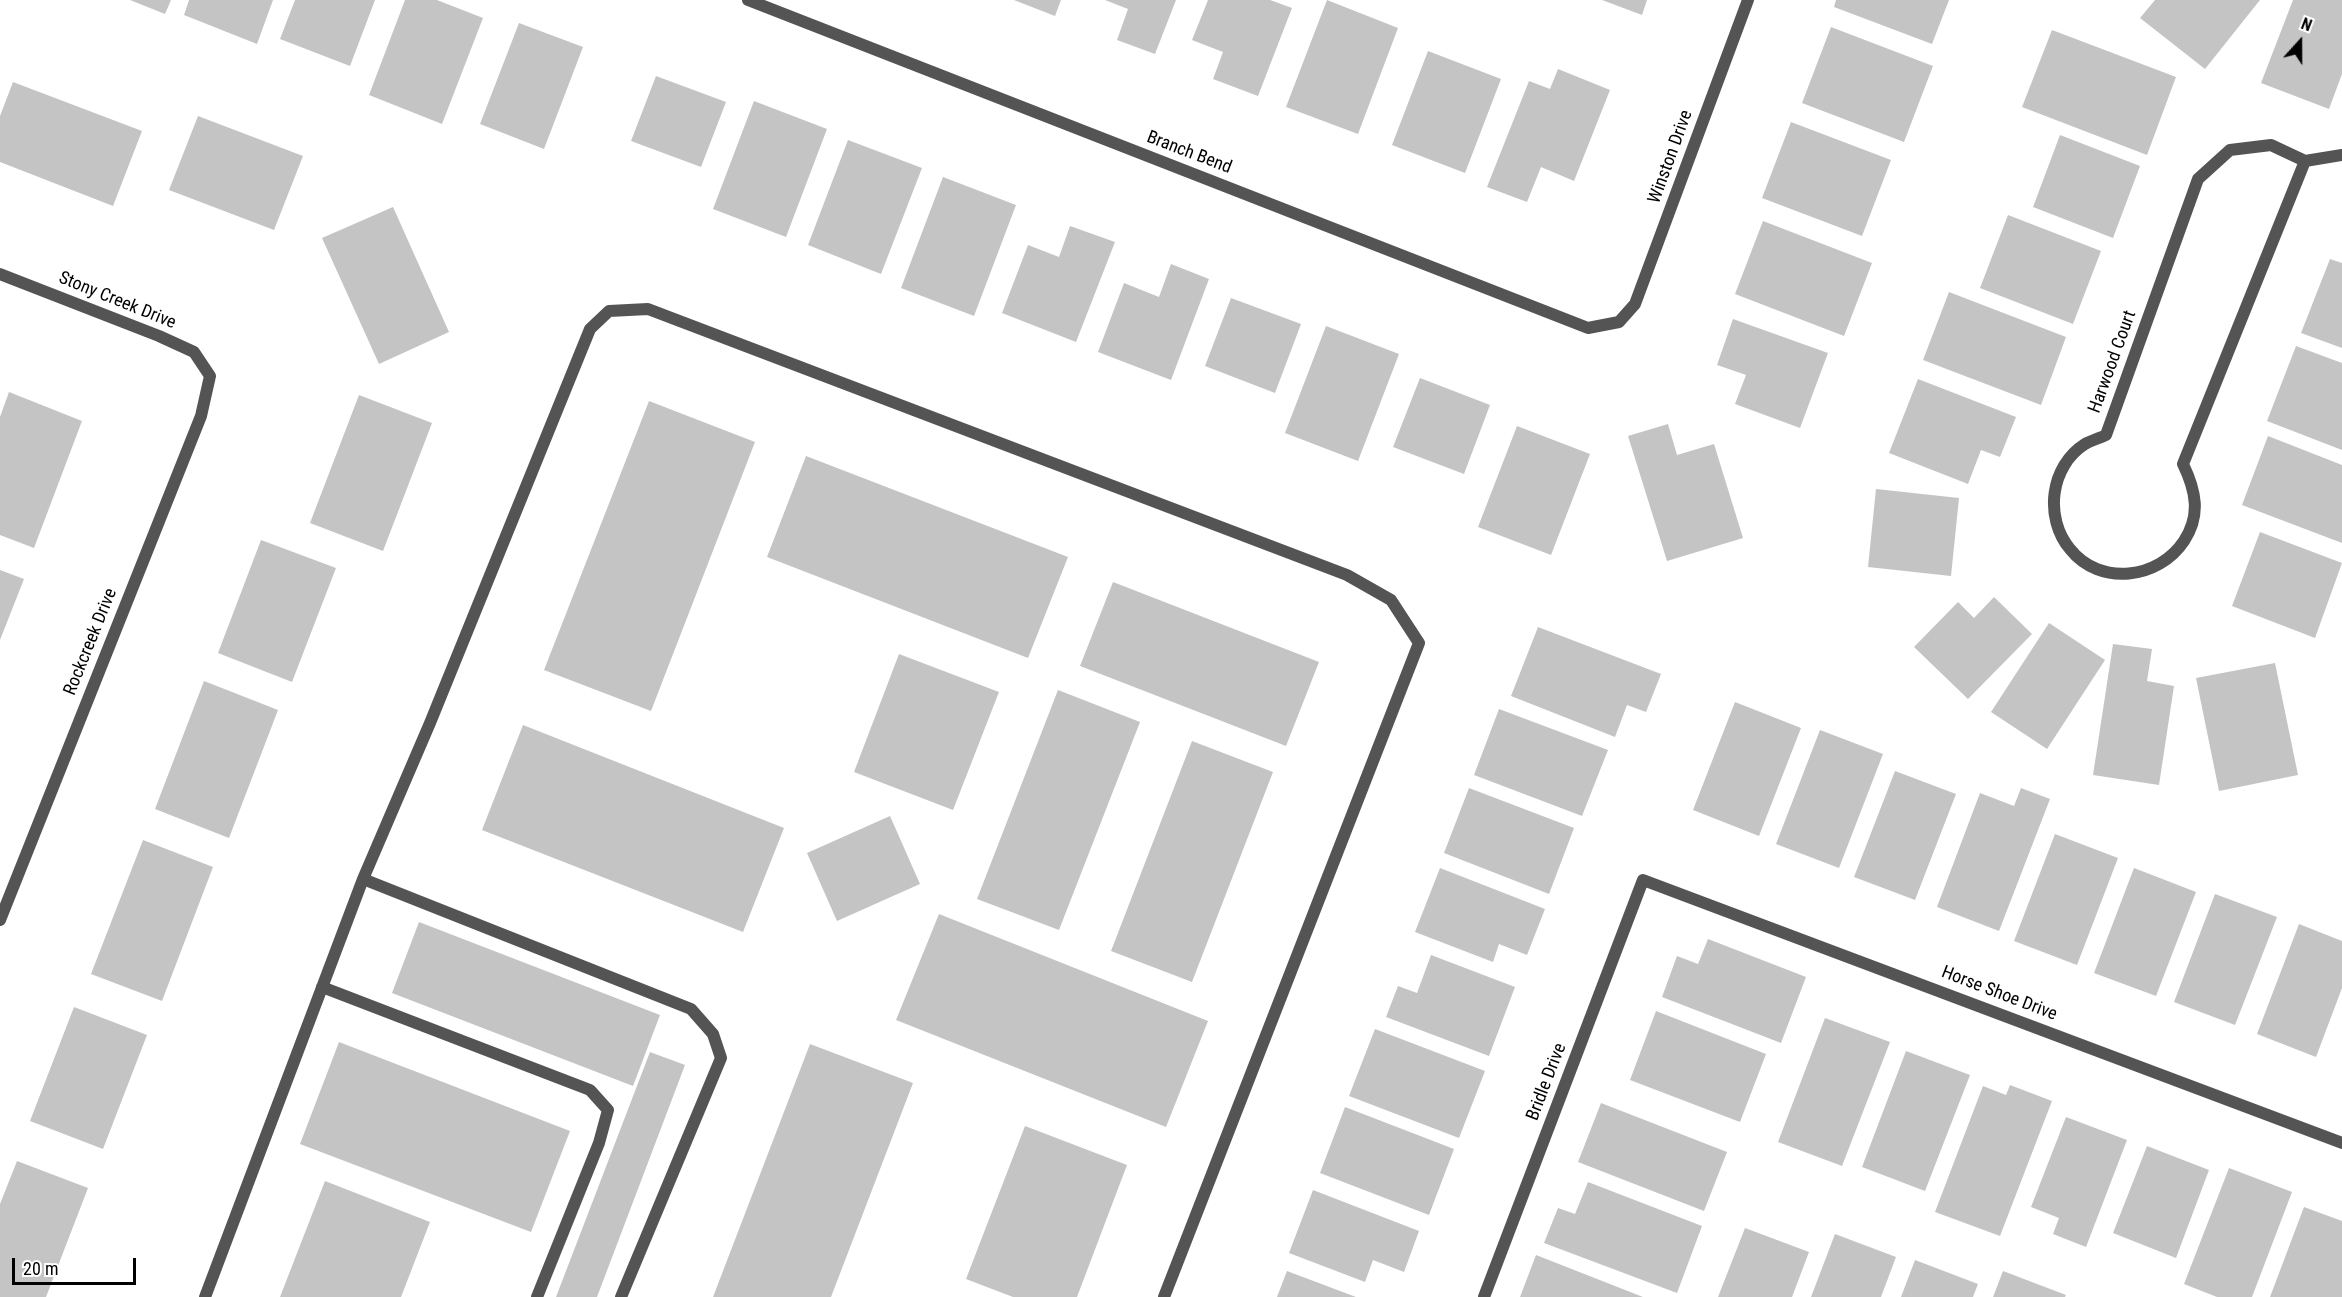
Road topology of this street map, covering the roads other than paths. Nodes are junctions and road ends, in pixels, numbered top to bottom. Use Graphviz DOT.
graph roads {
  1 [pos="748,0"];
  2 [pos="1748,0"];
  3 [pos="2342,155"];
  4 [pos="2306,161"];
  5 [pos="0,274"];
  6 [pos="1619,322"];
  7 [pos="210,376"];
  8 [pos="363,879"];
  9 [pos="1643,880"];
  10 [pos="0,920"];
  11 [pos="322,987"];
  12 [pos="2342,1143"];
  13 [pos="205,1297"];
  14 [pos="537,1297"];
  15 [pos="621,1297"];
  16 [pos="1164,1297"];
  17 [pos="1484,1297"];
  1 -- 6 [label="street, Branch Bend"];
  2 -- 6 [label="street, Winston Drive"];
  3 -- 4 [label="street"];
  4 -- 4 [label="street, Harwood Court"];
  5 -- 7 [label="street, Stony Creek Drive"];
  7 -- 10 [label="street, Rockcreek Drive"];
  8 -- 11 [label="street"];
  8 -- 15 [label="street"];
  8 -- 16 [label="street"];
  9 -- 12 [label="street, Horse Shoe Drive"];
  9 -- 17 [label="street, Bridle Drive"];
  11 -- 13 [label="street"];
  11 -- 14 [label="street"];
}
